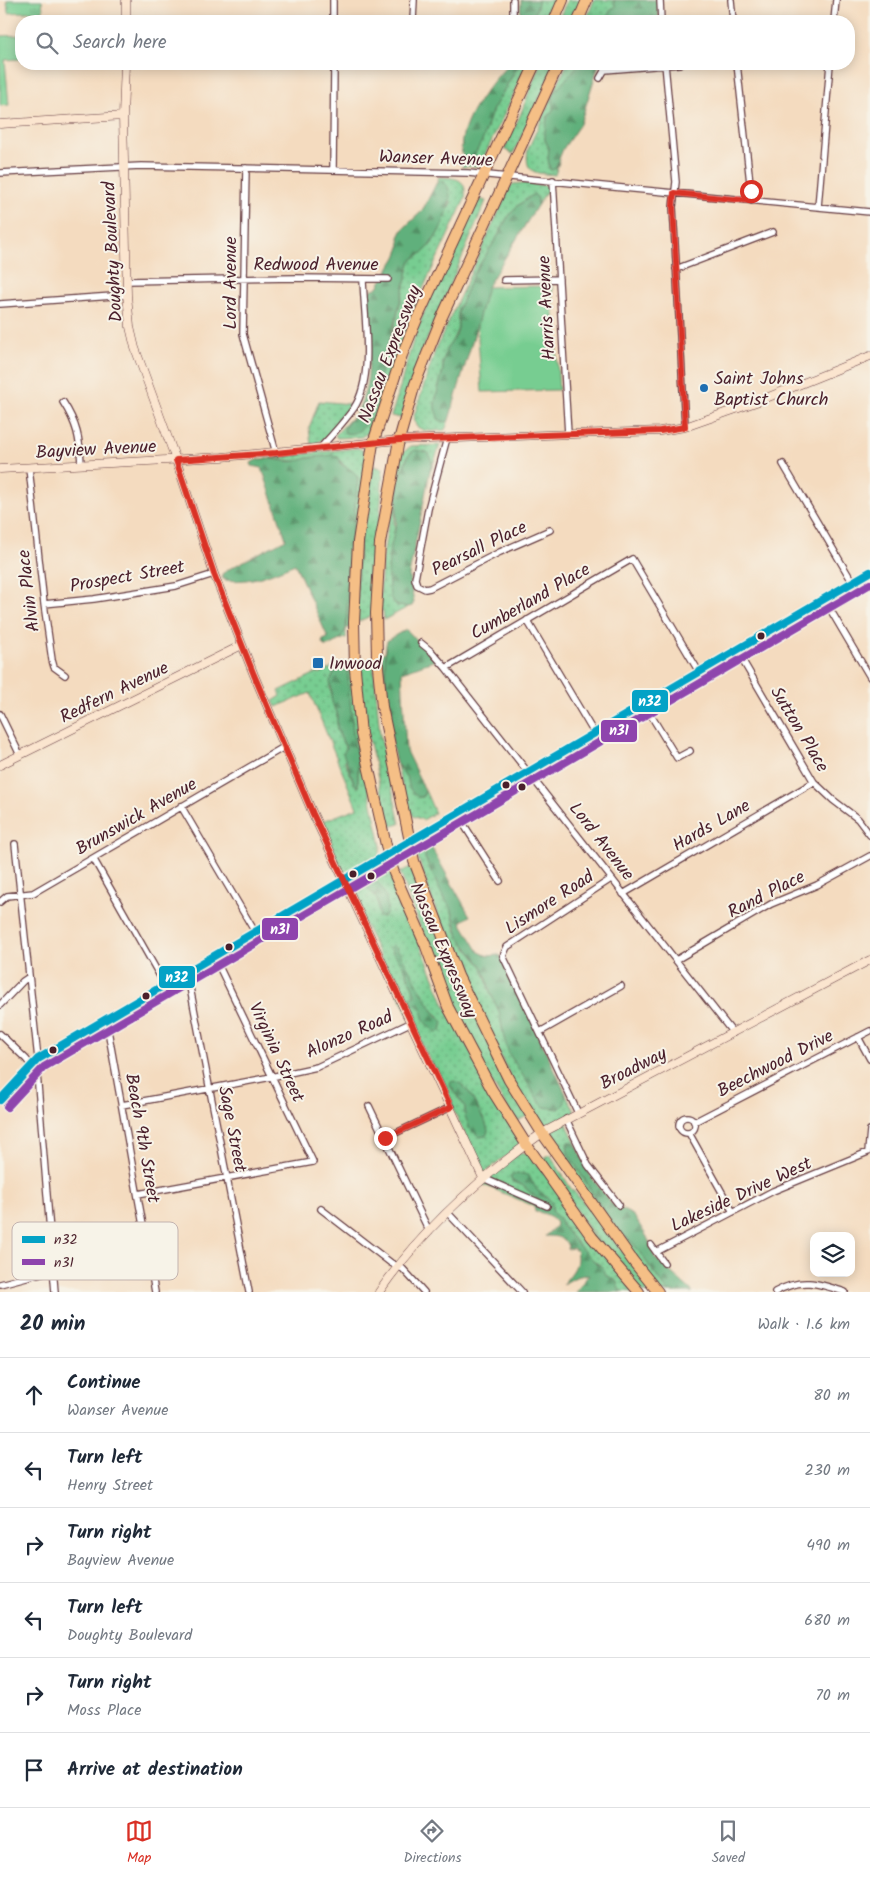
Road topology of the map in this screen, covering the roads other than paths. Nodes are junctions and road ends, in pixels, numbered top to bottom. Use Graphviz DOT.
graph roads {
  1 [pos="126,0"];
  2 [pos="333,0"];
  3 [pos="414,0"];
  4 [pos="513,0"];
  5 [pos="563,0"];
  6 [pos="586,0"];
  7 [pos="660,0"];
  8 [pos="731,0"];
  9 [pos="836,0"];
  10 [pos="126,15"];
  11 [pos="333,15"];
  12 [pos="413,15"];
  13 [pos="513,15"];
  14 [pos="557,15"];
  15 [pos="580,15"];
  16 [pos="661,15"];
  17 [pos="732,15"];
  18 [pos="835,15"];
  19 [pos="124,70"];
  20 [pos="334,70"];
  21 [pos="532,70"];
  22 [pos="557,70"];
  23 [pos="605,70"];
  24 [pos="666,70"];
  25 [pos="738,70"];
  26 [pos="829,70"];
  27 [pos="600,78"];
  28 [pos="123,116"];
  29 [pos="0,124"];
  30 [pos="124,166"];
  31 [pos="246,168"];
  32 [pos="332,169"];
  33 [pos="0,173"];
  34 [pos="484,174"];
  35 [pos="508,176"];
  36 [pos="553,180"];
  37 [pos="674,193"];
  38 [pos="752,201"];
  39 [pos="818,207"];
  40 [pos="870,212"];
  41 [pos="773,232"];
  42 [pos="676,269"];
  43 [pos="244,278"];
  44 [pos="363,279"];
  45 [pos="388,279"];
  46 [pos="559,279"];
  47 [pos="504,280"];
  48 [pos="128,281"];
  49 [pos="127,294"];
  50 [pos="0,304"];
  51 [pos="870,356"];
  52 [pos="63,402"];
  53 [pos="685,427"];
  54 [pos="568,434"];
  55 [pos="447,438"];
  56 [pos="399,440"];
  57 [pos="373,443"];
  58 [pos="321,447"];
  59 [pos="276,453"];
  60 [pos="176,460"];
  61 [pos="81,464"];
  62 [pos="784,464"];
  63 [pos="29,468"];
  64 [pos="0,469"];
  65 [pos="550,530"];
  66 [pos="870,572"];
  67 [pos="214,574"];
  68 [pos="853,582"];
  69 [pos="824,600"];
  70 [pos="44,604"];
  71 [pos="527,620"];
  72 [pos="421,643"];
  73 [pos="242,645"];
  74 [pos="737,651"];
  75 [pos="446,668"];
  76 [pos="699,672"];
  77 [pos="65,675"];
  78 [pos="870,677"];
  79 [pos="644,704"];
  80 [pos="0,714"];
  81 [pos="594,733"];
  82 [pos="284,747"];
  83 [pos="690,751"];
  84 [pos="20,755"];
  85 [pos="0,765"];
  86 [pos="528,771"];
  87 [pos="814,782"];
  88 [pos="182,806"];
  89 [pos="457,814"];
  90 [pos="870,835"];
  91 [pos="409,841"];
  92 [pos="15,844"];
  93 [pos="388,854"];
  94 [pos="870,856"];
  95 [pos="93,858"];
  96 [pos="611,879"];
  97 [pos="343,881"];
  98 [pos="500,881"];
  99 [pos="623,894"];
  100 [pos="20,895"];
  101 [pos="0,902"];
  102 [pos="255,932"];
  103 [pos="214,956"];
  104 [pos="676,960"];
  105 [pos="870,960"];
  106 [pos="187,972"];
  107 [pos="29,977"];
  108 [pos="165,985"];
  109 [pos="621,986"];
  110 [pos="0,1005"];
  111 [pos="106,1019"];
  112 [pos="410,1023"];
  113 [pos="870,1031"];
  114 [pos="540,1032"];
  115 [pos="733,1033"];
  116 [pos="0,1034"];
  117 [pos="858,1037"];
  118 [pos="38,1059"];
  119 [pos="870,1059"];
  120 [pos="32,1066"];
  121 [pos="272,1077"];
  122 [pos="210,1089"];
  123 [pos="0,1100"];
  124 [pos="122,1105"];
  125 [pos="369,1106"];
  126 [pos="451,1107"];
  127 [pos="578,1113"];
  128 [pos="566,1119"];
  129 [pos="694,1122"];
  130 [pos="870,1130"];
  131 [pos="542,1133"];
  132 [pos="689,1133"];
  133 [pos="385,1138"];
  134 [pos="526,1144"];
  135 [pos="869,1153"];
  136 [pos="228,1178"];
  137 [pos="483,1178"];
  138 [pos="138,1194"];
  139 [pos="620,1205"];
  140 [pos="547,1206"];
  141 [pos="321,1209"];
  142 [pos="733,1212"];
  143 [pos="448,1213"];
  144 [pos="49,1222"];
  145 [pos="143,1222"];
  146 [pos="429,1231"];
  147 [pos="651,1246"];
  148 [pos="656,1252"];
  149 [pos="664,1263"];
  150 [pos="397,1266"];
  151 [pos="15,1280"];
  152 [pos="0,1284"];
  153 [pos="249,1292"];
  154 [pos="379,1292"];
  155 [pos="424,1292"];
  156 [pos="522,1292"];
  157 [pos="639,1292"];
  158 [pos="658,1292"];
  159 [pos="775,1292"];
  160 [pos="845,1292"];
  1 -- 10 [label="street"];
  2 -- 11 [label="street"];
  3 -- 12 [label="street"];
  4 -- 13 [label="street"];
  5 -- 14 [label="highway"];
  6 -- 15 [label="highway"];
  7 -- 16 [label="street"];
  8 -- 17 [label="street"];
  9 -- 18 [label="street"];
  19 -- 28 [label="street, Doughty Boulevard"];
  20 -- 32 [label="street"];
  21 -- 34 [label="highway, Nassau Expressway"];
  22 -- 35 [label="highway, Nassau Expressway"];
  23 -- 27 [label="street"];
  24 -- 37 [label="street"];
  25 -- 38 [label="street"];
  26 -- 39 [label="street"];
  28 -- 29 [label="street"];
  28 -- 30 [label="street, Doughty Boulevard"];
  30 -- 31 [label="street, Wanser Avenue"];
  30 -- 33 [label="street, Wanser Avenue"];
  30 -- 48 [label="street, Doughty Boulevard"];
  31 -- 32 [label="street, Wanser Avenue"];
  31 -- 43 [label="street, Lord Avenue"];
  32 -- 34 [label="street, Wanser Avenue"];
  34 -- 35 [label="street, Wanser Avenue"];
  34 -- 57 [label="highway, Nassau Expressway"];
  35 -- 36 [label="street, Wanser Avenue"];
  35 -- 56 [label="highway, Nassau Expressway"];
  36 -- 37 [label="street, Wanser Avenue"];
  36 -- 46 [label="street, Harris Avenue"];
  37 -- 38 [label="street, Wanser Avenue"];
  37 -- 42 [label="street"];
  38 -- 39 [label="street, Wanser Avenue"];
  39 -- 40 [label="street, Wanser Avenue"];
  41 -- 42 [label="street"];
  42 -- 53 [label="street"];
  43 -- 44 [label="street, Redwood Avenue"];
  43 -- 48 [label="street, Redwood Avenue"];
  43 -- 59 [label="street, Lord Avenue"];
  44 -- 45 [label="street, Redwood Avenue"];
  44 -- 58 [label="street"];
  46 -- 47 [label="street"];
  46 -- 54 [label="street, Harris Avenue"];
  48 -- 49 [label="street, Doughty Boulevard"];
  49 -- 50 [label="street"];
  49 -- 60 [label="street, Doughty Boulevard"];
  51 -- 53 [label="street, Bayview Avenue"];
  52 -- 61 [label="street"];
  53 -- 54 [label="street, Bayview Avenue"];
  54 -- 55 [label="street, Bayview Avenue"];
  55 -- 56 [label="street, Bayview Avenue"];
  55 -- 65 [label="street, Pearsall Place"];
  56 -- 57 [label="street, Bayview Avenue"];
  56 -- 91 [label="highway, Nassau Expressway"];
  57 -- 58 [label="street, Bayview Avenue"];
  57 -- 93 [label="highway, Nassau Expressway"];
  58 -- 59 [label="street, Bayview Avenue"];
  59 -- 60 [label="street, Bayview Avenue"];
  60 -- 61 [label="street, Bayview Avenue"];
  60 -- 67 [label="street, Doughty Boulevard"];
  61 -- 63 [label="street, Bayview Avenue"];
  62 -- 68 [label="street"];
  63 -- 64 [label="street, Bayview Avenue"];
  63 -- 70 [label="street, Alvin Place"];
  66 -- 68 [label="street"];
  67 -- 70 [label="street, Prospect Street"];
  67 -- 73 [label="street, Doughty Boulevard"];
  68 -- 69 [label="street"];
  69 -- 74 [label="street"];
  69 -- 78 [label="street"];
  70 -- 77 [label="street, Alvin Place"];
  71 -- 75 [label="street, Cumberland Place"];
  71 -- 76 [label="street, Cumberland Place"];
  71 -- 81 [label="street"];
  72 -- 75 [label="street, Lord Avenue"];
  73 -- 82 [label="street, Doughty Boulevard"];
  73 -- 84 [label="street, Redfern Avenue"];
  74 -- 76 [label="street"];
  74 -- 87 [label="street, Sutton Place"];
  75 -- 86 [label="street, Lord Avenue"];
  76 -- 79 [label="street"];
  79 -- 81 [label="street"];
  79 -- 83 [label="street"];
  80 -- 84 [label="street"];
  81 -- 86 [label="street"];
  82 -- 88 [label="street, Brunswick Avenue"];
  82 -- 97 [label="street, Doughty Boulevard"];
  84 -- 85 [label="street, Redfern Avenue"];
  86 -- 89 [label="street"];
  86 -- 96 [label="street, Lord Avenue"];
  87 -- 90 [label="street, Sutton Place"];
  87 -- 99 [label="street, Hards Lane"];
  88 -- 95 [label="street, Brunswick Avenue"];
  88 -- 102 [label="street"];
  89 -- 91 [label="street"];
  89 -- 98 [label="street"];
  91 -- 93 [label="street"];
  91 -- 131 [label="highway, Nassau Expressway"];
  92 -- 100 [label="street"];
  93 -- 97 [label="street"];
  93 -- 134 [label="highway, Nassau Expressway"];
  94 -- 104 [label="street, Rand Place"];
  95 -- 100 [label="street, Brunswick Avenue"];
  95 -- 108 [label="street"];
  96 -- 99 [label="street, Lord Avenue"];
  96 -- 114 [label="street, Lismore Road"];
  97 -- 102 [label="street"];
  97 -- 112 [label="street, Doughty Boulevard"];
  99 -- 104 [label="street, Lord Avenue"];
  100 -- 101 [label="street, Brunswick Avenue"];
  100 -- 107 [label="street"];
  102 -- 103 [label="street"];
  103 -- 106 [label="street"];
  103 -- 121 [label="street, Virginia Street"];
  104 -- 115 [label="street, Lord Avenue"];
  105 -- 115 [label="street, Broadway"];
  106 -- 108 [label="street"];
  106 -- 122 [label="street, Sage Street"];
  107 -- 110 [label="street"];
  107 -- 118 [label="street"];
  108 -- 111 [label="street"];
  109 -- 114 [label="street"];
  111 -- 118 [label="street"];
  111 -- 124 [label="street, Beach 9th Street"];
  112 -- 121 [label="street, Alonzo Road"];
  112 -- 126 [label="street, Doughty Boulevard"];
  113 -- 117 [label="street, Beechwood Drive"];
  114 -- 127 [label="street"];
  115 -- 127 [label="street, Broadway"];
  116 -- 120 [label="street"];
  117 -- 119 [label="street"];
  117 -- 129 [label="street, Beechwood Drive"];
  118 -- 120 [label="street"];
  120 -- 123 [label="street"];
  120 -- 144 [label="street"];
  121 -- 122 [label="street, Alonzo Road"];
  121 -- 136 [label="street, Virginia Street"];
  122 -- 124 [label="street, Alonzo Road"];
  122 -- 136 [label="street, Sage Street"];
  124 -- 138 [label="street, Beach 9th Street"];
  125 -- 133 [label="street"];
  126 -- 133 [label="street"];
  126 -- 137 [label="street, Doughty Boulevard"];
  127 -- 128 [label="street, Broadway"];
  128 -- 131 [label="street, Broadway"];
  128 -- 139 [label="street"];
  129 -- 132 [label="street"];
  129 -- 132 [label="street"];
  130 -- 135 [label="street"];
  131 -- 134 [label="street, Broadway"];
  131 -- 158 [label="highway, Nassau Expressway"];
  132 -- 142 [label="street"];
  133 -- 146 [label="street"];
  134 -- 137 [label="street, Broadway"];
  134 -- 157 [label="highway, Nassau Expressway"];
  135 -- 142 [label="street, Lakeside Drive West"];
  136 -- 138 [label="street"];
  136 -- 153 [label="street, Sage Street"];
  137 -- 140 [label="street"];
  137 -- 143 [label="street, Broadway"];
  138 -- 145 [label="street, Beach 9th Street"];
  141 -- 150 [label="street"];
  142 -- 148 [label="street, Lakeside Drive West"];
  143 -- 146 [label="street, Broadway"];
  143 -- 156 [label="street"];
  146 -- 150 [label="street, Broadway"];
  147 -- 148 [label="street"];
  148 -- 149 [label="street"];
  150 -- 154 [label="street, Broadway"];
  150 -- 155 [label="street"];
  151 -- 152 [label="street"];
  159 -- 160 [label="street"];
}
